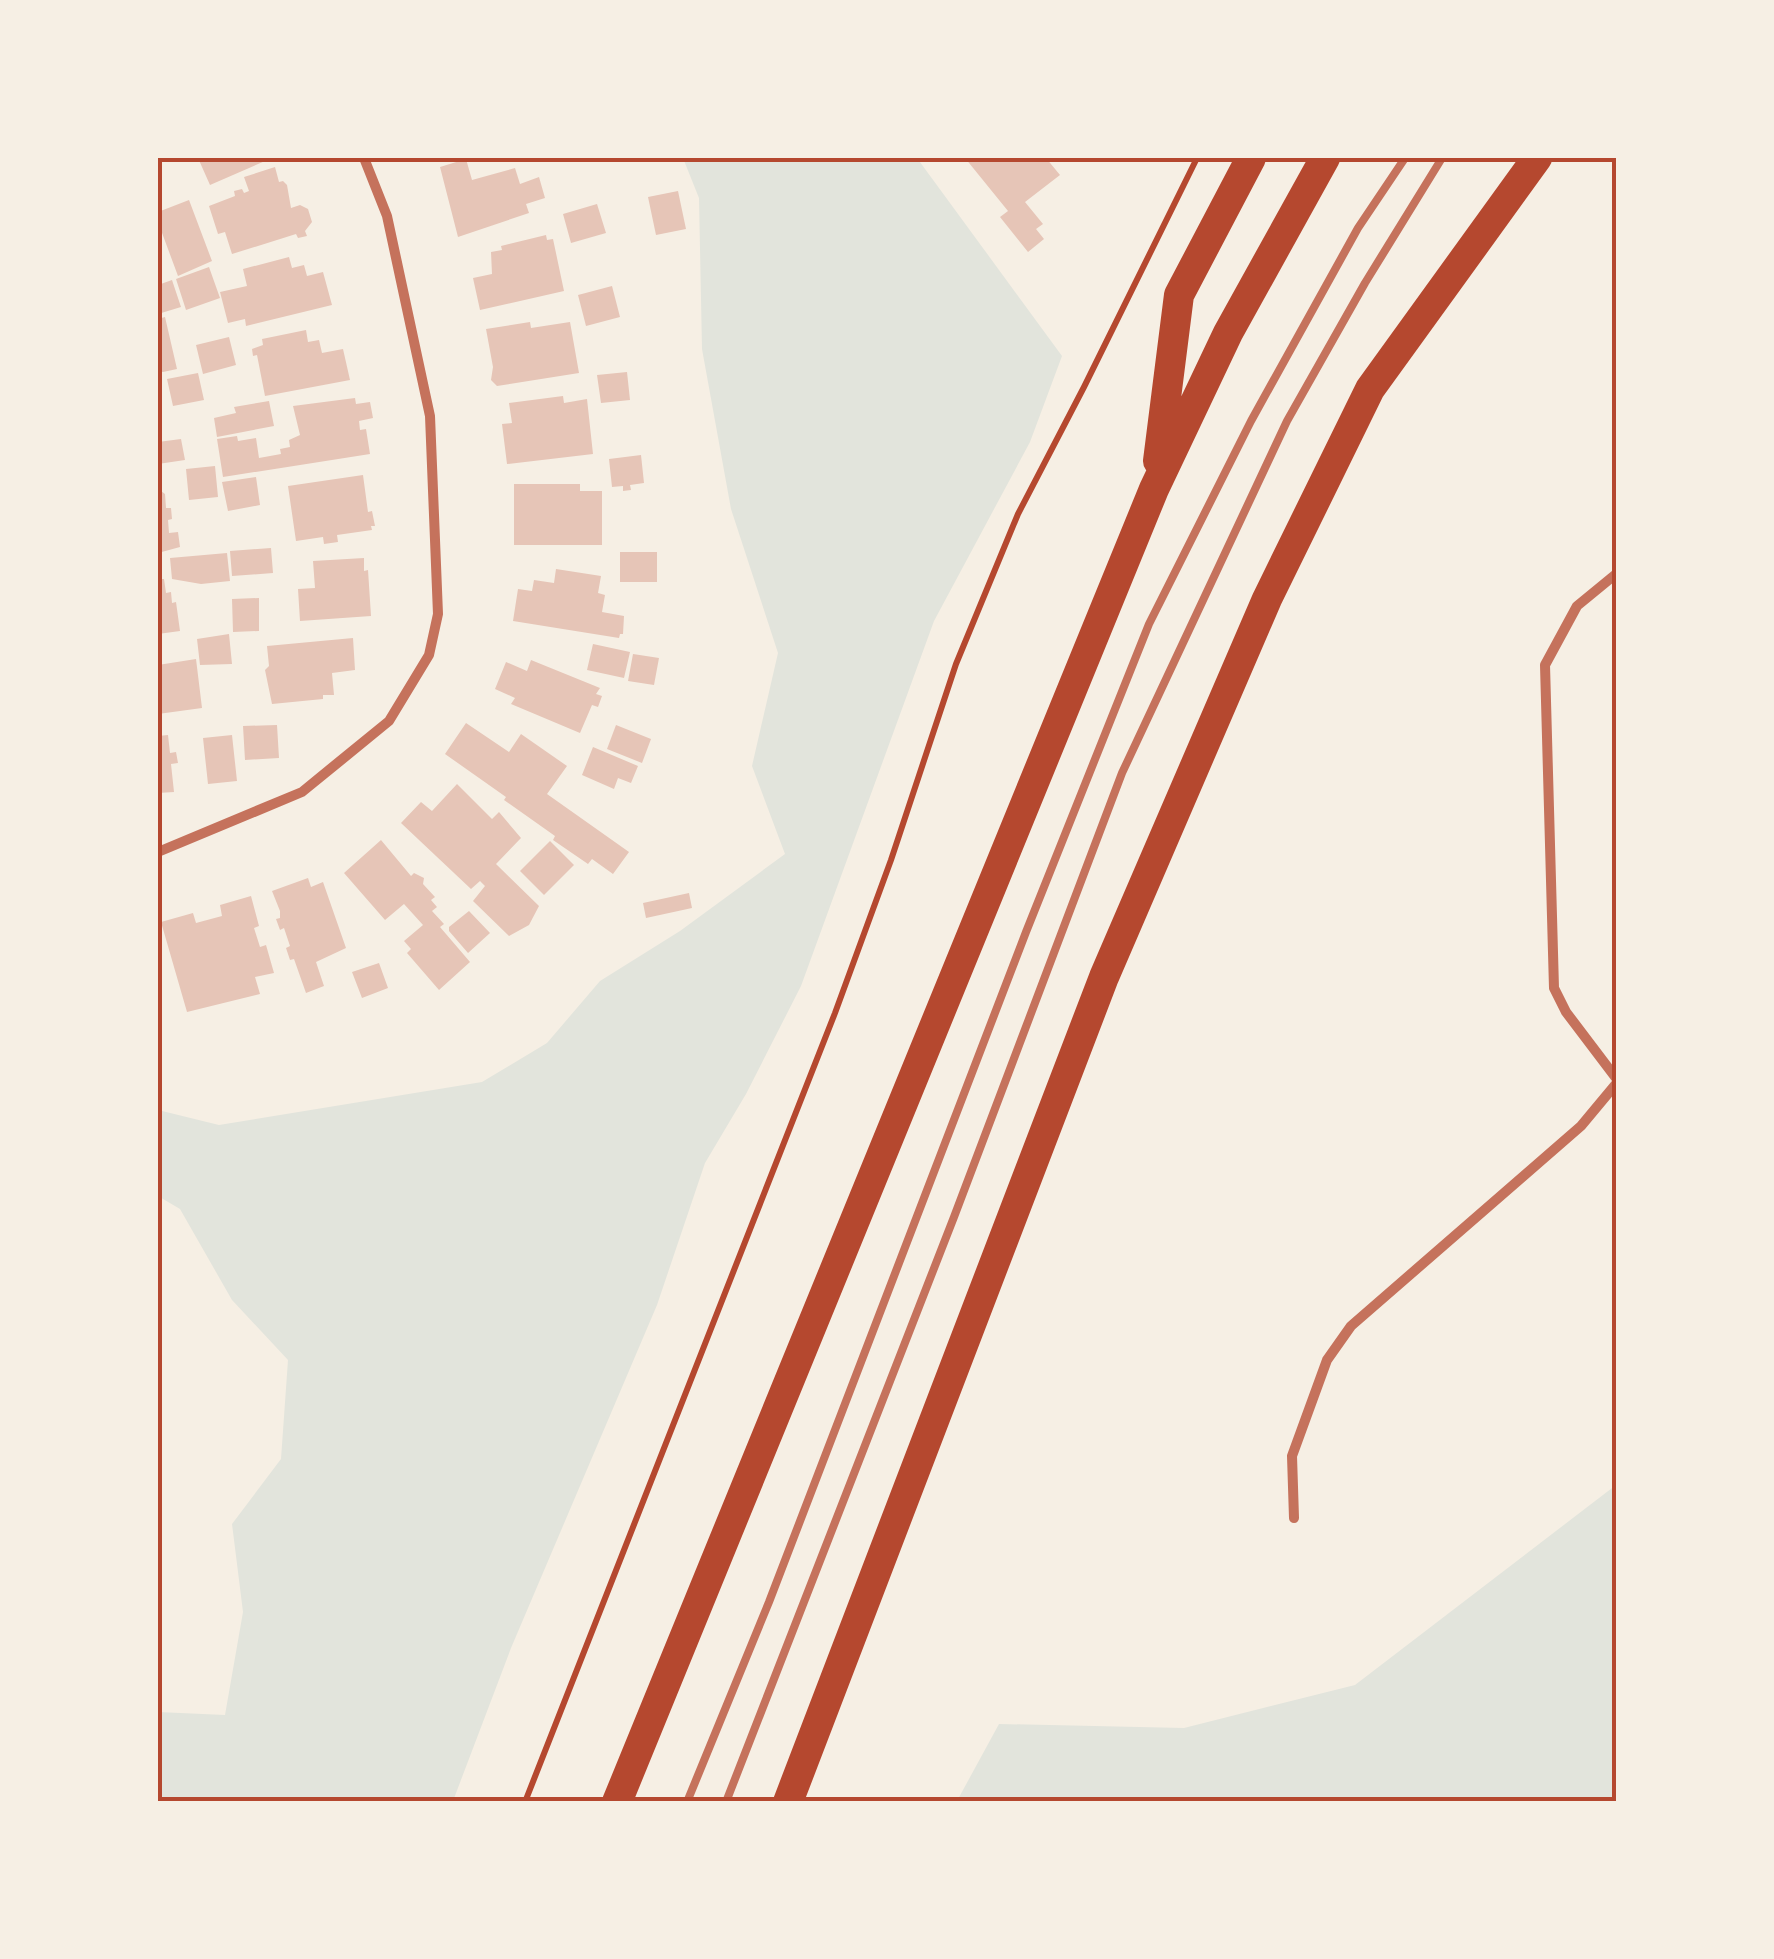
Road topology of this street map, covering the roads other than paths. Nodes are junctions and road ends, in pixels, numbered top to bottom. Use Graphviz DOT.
graph roads {
  1 [pos="364,158"];
  2 [pos="1252,158"];
  3 [pos="1326,158"];
  4 [pos="1404,158"];
  5 [pos="1442,158"];
  6 [pos="1537,158"];
  7 [pos="1154,489"];
  8 [pos="1616,574"];
  9 [pos="158,852"];
  10 [pos="1616,1081"];
  11 [pos="1294,1518"];
  12 [pos="616,1802"];
  13 [pos="687,1802"];
  14 [pos="726,1802"];
  15 [pos="788,1802"];
  1 -- 9 [label="street"];
  2 -- 7 [label="highway"];
  3 -- 7 [label="highway"];
  4 -- 13 [label="lane"];
  5 -- 14 [label="lane"];
  6 -- 15 [label="highway"];
  7 -- 12 [label="highway"];
  8 -- 10 [label="street"];
  10 -- 11 [label="street"];
}
